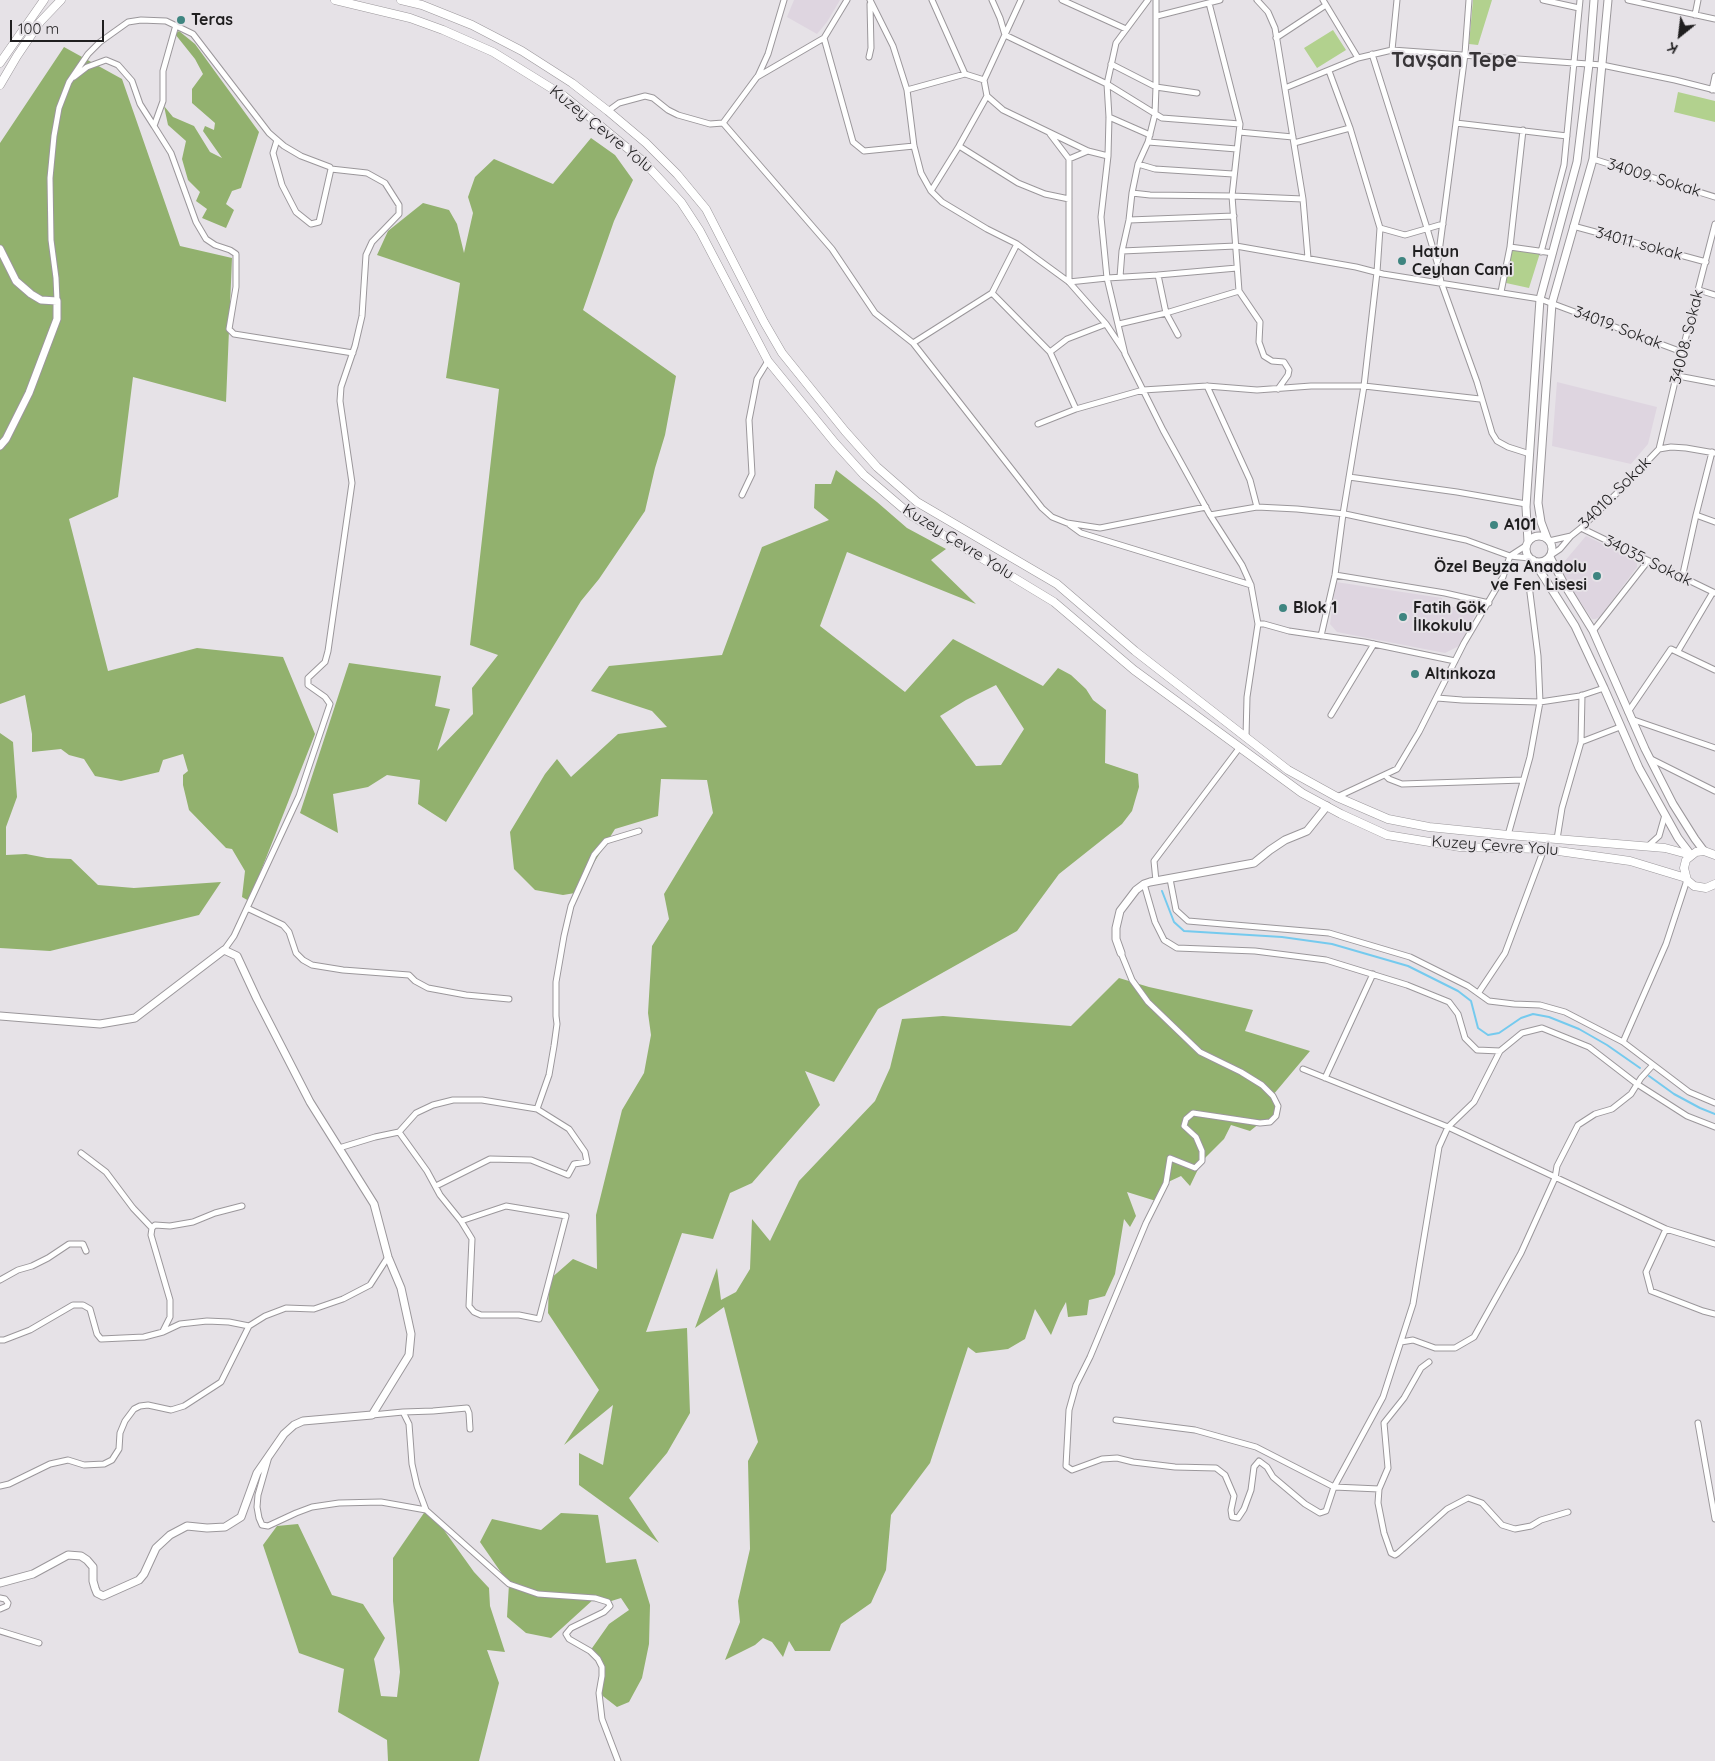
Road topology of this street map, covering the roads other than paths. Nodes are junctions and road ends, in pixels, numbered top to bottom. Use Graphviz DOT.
graph roads {
  1 [pos="44,0"];
  2 [pos="61,0"];
  3 [pos="335,0"];
  4 [pos="401,0"];
  5 [pos="784,0"];
  6 [pos="847,0"];
  7 [pos="870,0"];
  8 [pos="932,0"];
  9 [pos="992,0"];
  10 [pos="1020,0"];
  11 [pos="1062,0"];
  12 [pos="1148,0"];
  13 [pos="1156,0"];
  14 [pos="1220,0"];
  15 [pos="1257,0"];
  16 [pos="1397,0"];
  17 [pos="1469,0"];
  18 [pos="1543,0"];
  19 [pos="1580,0"];
  20 [pos="1594,0"];
  21 [pos="1608,0"];
  22 [pos="1628,0"];
  23 [pos="1698,0"];
  24 [pos="1209,3"];
  25 [pos="1325,3"];
  26 [pos="1579,8"];
  27 [pos="1695,14"];
  28 [pos="1157,16"];
  29 [pos="1715,19"];
  30 [pos="176,25"];
  31 [pos="1126,29"];
  32 [pos="1005,35"];
  33 [pos="824,38"];
  34 [pos="1276,38"];
  35 [pos="1392,50"];
  36 [pos="1372,54"];
  37 [pos="1465,54"];
  38 [pos="869,57"];
  39 [pos="1358,58"];
  40 [pos="0,63"];
  41 [pos="1575,63"];
  42 [pos="1111,64"];
  43 [pos="1589,64"];
  44 [pos="1602,65"];
  45 [pos="1329,71"];
  46 [pos="965,74"];
  47 [pos="1715,76"];
  48 [pos="757,77"];
  49 [pos="984,80"];
  50 [pos="69,82"];
  51 [pos="1107,84"];
  52 [pos="0,85"];
  53 [pos="1156,87"];
  54 [pos="1285,88"];
  55 [pos="907,90"];
  56 [pos="1714,90"];
  57 [pos="1197,93"];
  58 [pos="987,96"];
  59 [pos="608,111"];
  60 [pos="1155,114"];
  61 [pos="1109,116"];
  62 [pos="723,123"];
  63 [pos="1456,123"];
  64 [pos="1240,124"];
  65 [pos="154,126"];
  66 [pos="1350,128"];
  67 [pos="1523,130"];
  68 [pos="1048,132"];
  69 [pos="1239,132"];
  70 [pos="1150,135"];
  71 [pos="1567,136"];
  72 [pos="277,140"];
  73 [pos="1294,140"];
  74 [pos="1148,142"];
  75 [pos="914,146"];
  76 [pos="959,146"];
  77 [pos="1237,149"];
  78 [pos="1088,151"];
  79 [pos="1108,156"];
  80 [pos="1069,159"];
  81 [pos="1593,159"];
  82 [pos="1138,164"];
  83 [pos="331,170"];
  84 [pos="1233,174"];
  85 [pos="931,191"];
  86 [pos="1132,193"];
  87 [pos="1232,196"];
  88 [pos="1715,197"];
  89 [pos="1069,199"];
  90 [pos="1303,199"];
  91 [pos="1234,216"];
  92 [pos="1129,220"];
  93 [pos="1443,224"];
  94 [pos="1715,224"];
  95 [pos="1574,226"];
  96 [pos="1380,228"];
  97 [pos="1427,228"];
  98 [pos="1017,244"];
  99 [pos="1236,246"];
  100 [pos="1510,246"];
  101 [pos="0,249"];
  102 [pos="1122,251"];
  103 [pos="1541,252"];
  104 [pos="1552,254"];
  105 [pos="1308,258"];
  106 [pos="1437,262"];
  107 [pos="1706,262"];
  108 [pos="1237,268"];
  109 [pos="1377,272"];
  110 [pos="1158,275"];
  111 [pos="1120,277"];
  112 [pos="1107,278"];
  113 [pos="1069,282"];
  114 [pos="1441,282"];
  115 [pos="1699,290"];
  116 [pos="1239,291"];
  117 [pos="1501,292"];
  118 [pos="992,293"];
  119 [pos="1715,295"];
  120 [pos="1540,299"];
  121 [pos="57,301"];
  122 [pos="1553,303"];
  123 [pos="1166,312"];
  124 [pos="1106,324"];
  125 [pos="1119,324"];
  126 [pos="1178,335"];
  127 [pos="912,343"];
  128 [pos="1050,352"];
  129 [pos="1682,352"];
  130 [pos="353,353"];
  131 [pos="1126,354"];
  132 [pos="768,361"];
  133 [pos="1678,376"];
  134 [pos="1715,384"];
  135 [pos="1207,386"];
  136 [pos="1364,386"];
  137 [pos="1278,388"];
  138 [pos="1143,390"];
  139 [pos="1480,399"];
  140 [pos="1076,409"];
  141 [pos="1038,424"];
  142 [pos="0,446"];
  143 [pos="1659,449"];
  144 [pos="1714,452"];
  145 [pos="1530,454"];
  146 [pos="1349,477"];
  147 [pos="742,495"];
  148 [pos="1526,504"];
  149 [pos="1206,507"];
  150 [pos="1257,507"];
  151 [pos="1343,514"];
  152 [pos="1210,515"];
  153 [pos="1696,515"];
  154 [pos="1715,522"];
  155 [pos="1067,523"];
  156 [pos="1581,528"];
  157 [pos="1571,536"];
  158 [pos="1548,540"];
  159 [pos="1527,543"];
  160 [pos="1510,556"];
  161 [pos="1550,556"];
  162 [pos="1531,559"];
  163 [pos="1648,561"];
  164 [pos="1335,575"];
  165 [pos="1682,578"];
  166 [pos="1251,585"];
  167 [pos="1529,585"];
  168 [pos="1714,593"];
  169 [pos="1489,602"];
  170 [pos="1258,624"];
  171 [pos="1593,632"];
  172 [pos="1321,636"];
  173 [pos="1374,644"];
  174 [pos="1678,651"];
  175 [pos="1455,661"];
  176 [pos="1715,670"];
  177 [pos="1604,688"];
  178 [pos="1582,695"];
  179 [pos="1437,698"];
  180 [pos="1540,702"];
  181 [pos="1331,715"];
  182 [pos="1630,715"];
  183 [pos="1620,727"];
  184 [pos="1246,737"];
  185 [pos="1581,742"];
  186 [pos="1240,747"];
  187 [pos="1715,748"];
  188 [pos="1650,758"];
  189 [pos="1385,776"];
  190 [pos="1524,780"];
  191 [pos="1715,791"];
  192 [pos="1337,798"];
  193 [pos="1327,806"];
  194 [pos="1665,814"];
  195 [pos="639,831"];
  196 [pos="1508,835"];
  197 [pos="1557,839"];
  198 [pos="1648,846"];
  199 [pos="1544,849"];
  200 [pos="1704,851"];
  201 [pos="1691,855"];
  202 [pos="1715,855"];
  203 [pos="1170,879"];
  204 [pos="1687,879"];
  205 [pos="1156,881"];
  206 [pos="1144,884"];
  207 [pos="1714,886"];
  208 [pos="246,908"];
  209 [pos="224,950"];
  210 [pos="1121,953"];
  211 [pos="1373,974"];
  212 [pos="1479,992"];
  213 [pos="509,999"];
  214 [pos="0,1016"];
  215 [pos="1623,1042"];
  216 [pos="1500,1051"];
  217 [pos="1652,1066"];
  218 [pos="1303,1069"];
  219 [pos="1326,1078"];
  220 [pos="1637,1084"];
  221 [pos="1715,1104"];
  222 [pos="537,1109"];
  223 [pos="1448,1127"];
  224 [pos="1715,1127"];
  225 [pos="399,1132"];
  226 [pos="339,1148"];
  227 [pos="81,1153"];
  228 [pos="1555,1178"];
  229 [pos="436,1186"];
  230 [pos="242,1206"];
  231 [pos="461,1221"];
  232 [pos="152,1228"];
  233 [pos="1666,1229"];
  234 [pos="1715,1244"];
  235 [pos="86,1251"];
  236 [pos="388,1257"];
  237 [pos="0,1280"];
  238 [pos="1715,1314"];
  239 [pos="250,1326"];
  240 [pos="163,1332"];
  241 [pos="0,1340"];
  242 [pos="1401,1342"];
  243 [pos="1429,1362"];
  244 [pos="403,1412"];
  245 [pos="372,1415"];
  246 [pos="1116,1420"];
  247 [pos="1698,1424"];
  248 [pos="470,1429"];
  249 [pos="269,1454"];
  250 [pos="0,1486"];
  251 [pos="1334,1487"];
  252 [pos="1379,1489"];
  253 [pos="426,1510"];
  254 [pos="1568,1512"];
  255 [pos="1715,1519"];
  256 [pos="0,1583"];
  257 [pos="0,1598"];
  258 [pos="0,1609"];
  259 [pos="0,1631"];
  260 [pos="39,1643"];
  261 [pos="618,1761"];
  1 -- 40 [label="main road"];
  2 -- 52 [label="main road"];
  3 -- 132 [label="main road, Kuzey Çevre Yolu"];
  4 -- 59 [label="main road, Kuzey Çevre Yolu"];
  5 -- 48 [label="street"];
  6 -- 33 [label="street"];
  7 -- 38 [label="street"];
  7 -- 55 [label="street"];
  8 -- 46 [label="street"];
  9 -- 32 [label="street"];
  10 -- 32 [label="street"];
  11 -- 31 [label="street"];
  12 -- 31 [label="street"];
  13 -- 28 [label="street"];
  14 -- 24 [label="street"];
  15 -- 34 [label="street"];
  16 -- 35 [label="street"];
  17 -- 37 [label="street"];
  18 -- 26 [label="street"];
  19 -- 26 [label="street"];
  20 -- 43 [label="street"];
  21 -- 44 [label="street"];
  22 -- 27 [label="street"];
  23 -- 27 [label="street"];
  24 -- 28 [label="street"];
  24 -- 64 [label="street"];
  25 -- 34 [label="street"];
  25 -- 39 [label="street"];
  26 -- 41 [label="street"];
  27 -- 29 [label="street"];
  28 -- 53 [label="street"];
  30 -- 50 [label="street"];
  30 -- 65 [label="street"];
  30 -- 72 [label="street"];
  31 -- 42 [label="street"];
  32 -- 49 [label="street"];
  32 -- 51 [label="street"];
  33 -- 48 [label="street"];
  33 -- 75 [label="street"];
  34 -- 54 [label="street"];
  35 -- 36 [label="street"];
  35 -- 37 [label="street"];
  36 -- 39 [label="street"];
  36 -- 97 [label="street"];
  37 -- 41 [label="street"];
  37 -- 63 [label="street"];
  39 -- 45 [label="street"];
  41 -- 43 [label="street"];
  41 -- 71 [label="street"];
  42 -- 51 [label="street"];
  42 -- 53 [label="street"];
  43 -- 44 [label="street"];
  43 -- 104 [label="street"];
  44 -- 56 [label="street"];
  44 -- 81 [label="street"];
  45 -- 54 [label="street"];
  45 -- 66 [label="street"];
  46 -- 49 [label="street"];
  46 -- 55 [label="street"];
  47 -- 56 [label="street"];
  48 -- 62 [label="street"];
  49 -- 58 [label="street"];
  50 -- 65 [label="street"];
  50 -- 121 [label="street"];
  51 -- 60 [label="street"];
  51 -- 61 [label="street"];
  53 -- 57 [label="street"];
  53 -- 60 [label="street"];
  54 -- 73 [label="street"];
  55 -- 75 [label="street"];
  58 -- 68 [label="street"];
  58 -- 76 [label="street"];
  59 -- 62 [label="street"];
  59 -- 184 [label="main road, Kuzey Çevre Yolu"];
  60 -- 64 [label="street"];
  60 -- 70 [label="street"];
  61 -- 70 [label="street"];
  61 -- 79 [label="street"];
  62 -- 127 [label="street"];
  63 -- 67 [label="street"];
  63 -- 93 [label="street"];
  64 -- 69 [label="street"];
  65 -- 130 [label="street"];
  66 -- 73 [label="street"];
  66 -- 96 [label="street"];
  67 -- 71 [label="street"];
  67 -- 100 [label="street"];
  68 -- 78 [label="street"];
  68 -- 80 [label="street"];
  69 -- 73 [label="street"];
  69 -- 77 [label="street"];
  70 -- 74 [label="street"];
  71 -- 103 [label="street"];
  72 -- 83 [label="street"];
  72 -- 83 [label="street"];
  73 -- 90 [label="street"];
  74 -- 77 [label="street"];
  74 -- 82 [label="street"];
  75 -- 85 [label="street"];
  76 -- 85 [label="street"];
  76 -- 89 [label="street"];
  77 -- 84 [label="street"];
  78 -- 79 [label="street"];
  78 -- 80 [label="street"];
  79 -- 112 [label="street"];
  80 -- 89 [label="street"];
  81 -- 88 [label="street, 34009. Sokak"];
  81 -- 95 [label="street"];
  82 -- 84 [label="street"];
  82 -- 86 [label="street"];
  83 -- 130 [label="street"];
  84 -- 87 [label="street"];
  85 -- 98 [label="street"];
  86 -- 87 [label="street"];
  86 -- 92 [label="street"];
  87 -- 90 [label="street"];
  87 -- 91 [label="street"];
  89 -- 113 [label="street"];
  90 -- 105 [label="street"];
  91 -- 92 [label="street"];
  91 -- 99 [label="street"];
  92 -- 102 [label="street"];
  93 -- 97 [label="street"];
  93 -- 106 [label="street"];
  94 -- 107 [label="street, 34008. Sokak"];
  95 -- 107 [label="street, 34011. sokak"];
  95 -- 122 [label="street"];
  96 -- 97 [label="street"];
  96 -- 109 [label="street"];
  97 -- 106 [label="street"];
  98 -- 113 [label="street"];
  98 -- 118 [label="street"];
  99 -- 102 [label="street, 34019. Sokak"];
  99 -- 105 [label="street, 34019. Sokak"];
  99 -- 108 [label="street"];
  100 -- 103 [label="street"];
  100 -- 117 [label="street"];
  101 -- 121 [label="street"];
  102 -- 111 [label="street"];
  103 -- 104 [label="street"];
  104 -- 120 [label="street"];
  105 -- 109 [label="street, 34019. Sokak"];
  106 -- 114 [label="street"];
  107 -- 115 [label="street, 34008. Sokak"];
  108 -- 110 [label="street"];
  108 -- 116 [label="street"];
  109 -- 114 [label="street, 34019. Sokak"];
  109 -- 136 [label="street"];
  110 -- 111 [label="street"];
  110 -- 123 [label="street"];
  111 -- 112 [label="street"];
  112 -- 113 [label="street"];
  112 -- 125 [label="street"];
  113 -- 124 [label="street"];
  114 -- 117 [label="street, 34019. Sokak"];
  114 -- 139 [label="street"];
  115 -- 119 [label="street"];
  115 -- 129 [label="street, 34008. Sokak"];
  116 -- 123 [label="street"];
  116 -- 137 [label="street"];
  117 -- 120 [label="street, 34019. Sokak"];
  118 -- 127 [label="street"];
  118 -- 128 [label="street"];
  120 -- 122 [label="street, 34019. Sokak"];
  120 -- 145 [label="street"];
  121 -- 142 [label="street"];
  122 -- 129 [label="street, 34019. Sokak"];
  122 -- 158 [label="street"];
  123 -- 125 [label="street"];
  123 -- 126 [label="street"];
  124 -- 128 [label="street"];
  124 -- 131 [label="street"];
  125 -- 131 [label="street"];
  127 -- 155 [label="street"];
  128 -- 140 [label="street"];
  129 -- 133 [label="street, 34008. Sokak"];
  130 -- 208 [label="street"];
  131 -- 138 [label="street"];
  132 -- 147 [label="street"];
  132 -- 186 [label="main road, Kuzey Çevre Yolu"];
  133 -- 134 [label="street"];
  133 -- 143 [label="street, 34008. Sokak"];
  135 -- 137 [label="street"];
  135 -- 138 [label="street"];
  135 -- 150 [label="street"];
  136 -- 137 [label="street"];
  136 -- 139 [label="street"];
  136 -- 146 [label="street"];
  138 -- 140 [label="street"];
  138 -- 149 [label="street"];
  139 -- 145 [label="street"];
  140 -- 141 [label="street"];
  143 -- 144 [label="street"];
  143 -- 156 [label="street, 34010. Sokak"];
  144 -- 153 [label="street"];
  145 -- 148 [label="street"];
  146 -- 148 [label="street"];
  146 -- 151 [label="street"];
  148 -- 159 [label="street"];
  149 -- 152 [label="street"];
  149 -- 155 [label="street"];
  150 -- 151 [label="street"];
  150 -- 152 [label="street"];
  151 -- 160 [label="street"];
  151 -- 164 [label="street"];
  152 -- 166 [label="street"];
  153 -- 154 [label="street"];
  153 -- 165 [label="street"];
  155 -- 166 [label="street"];
  156 -- 157 [label="street, 34010. Sokak"];
  156 -- 163 [label="street, 34035. Sokak"];
  157 -- 158 [label="street"];
  157 -- 161 [label="street, 34010. Sokak"];
  158 -- 159 [label="street"];
  158 -- 161 [label="street"];
  159 -- 160 [label="street"];
  159 -- 162 [label="street"];
  160 -- 162 [label="street"];
  160 -- 169 [label="street"];
  161 -- 162 [label="street"];
  161 -- 171 [label="street"];
  162 -- 177 [label="street"];
  163 -- 165 [label="street, 34035. Sokak"];
  163 -- 171 [label="street"];
  164 -- 169 [label="street"];
  164 -- 172 [label="street"];
  165 -- 168 [label="street, 34035. Sokak"];
  166 -- 170 [label="street"];
  167 -- 180 [label="street"];
  168 -- 174 [label="street"];
  169 -- 175 [label="street"];
  170 -- 172 [label="street"];
  170 -- 184 [label="street"];
  171 -- 182 [label="street"];
  172 -- 173 [label="street"];
  173 -- 175 [label="street"];
  173 -- 181 [label="street"];
  174 -- 176 [label="street"];
  174 -- 182 [label="street"];
  175 -- 179 [label="street"];
  177 -- 178 [label="street"];
  177 -- 183 [label="street"];
  178 -- 180 [label="street"];
  178 -- 185 [label="street"];
  179 -- 180 [label="street"];
  179 -- 189 [label="street"];
  180 -- 190 [label="street"];
  182 -- 187 [label="street"];
  182 -- 188 [label="street"];
  183 -- 185 [label="street"];
  183 -- 194 [label="street"];
  184 -- 192 [label="main road, Kuzey Çevre Yolu"];
  185 -- 197 [label="street"];
  186 -- 193 [label="main road, Kuzey Çevre Yolu"];
  186 -- 205 [label="street"];
  188 -- 191 [label="street"];
  188 -- 200 [label="street"];
  189 -- 190 [label="street"];
  189 -- 192 [label="street"];
  190 -- 196 [label="street"];
  192 -- 196 [label="main road, Kuzey Çevre Yolu"];
  193 -- 199 [label="main road, Kuzey Çevre Yolu"];
  193 -- 203 [label="street"];
  194 -- 198 [label="street"];
  194 -- 201 [label="street"];
  195 -- 222 [label="street"];
  196 -- 197 [label="main road, Kuzey Çevre Yolu"];
  197 -- 198 [label="main road, Kuzey Çevre Yolu"];
  198 -- 201 [label="main road, Kuzey Çevre Yolu"];
  199 -- 204 [label="main road, Kuzey Çevre Yolu"];
  199 -- 212 [label="street"];
  200 -- 201 [label="main road"];
  200 -- 202 [label="main road"];
  201 -- 204 [label="main road"];
  203 -- 205 [label="street"];
  203 -- 212 [label="street"];
  204 -- 207 [label="main road, Kuzey Çevre Yolu"];
  204 -- 215 [label="street"];
  205 -- 206 [label="street"];
  206 -- 210 [label="street"];
  206 -- 211 [label="street"];
  208 -- 209 [label="street"];
  208 -- 213 [label="street"];
  209 -- 214 [label="street"];
  209 -- 226 [label="street"];
  210 -- 251 [label="street"];
  211 -- 216 [label="street"];
  211 -- 219 [label="street"];
  212 -- 215 [label="street"];
  215 -- 217 [label="street"];
  216 -- 220 [label="street"];
  216 -- 223 [label="street"];
  217 -- 220 [label="street"];
  217 -- 221 [label="street"];
  218 -- 219 [label="street"];
  219 -- 223 [label="street"];
  220 -- 224 [label="street"];
  220 -- 228 [label="street"];
  222 -- 225 [label="street"];
  222 -- 229 [label="street"];
  223 -- 228 [label="street"];
  223 -- 242 [label="street"];
  225 -- 226 [label="street"];
  225 -- 229 [label="street"];
  226 -- 236 [label="street"];
  227 -- 232 [label="street"];
  228 -- 233 [label="street"];
  228 -- 242 [label="street"];
  229 -- 231 [label="street"];
  230 -- 232 [label="street"];
  231 -- 231 [label="street"];
  232 -- 240 [label="street"];
  233 -- 234 [label="street"];
  233 -- 238 [label="street"];
  235 -- 237 [label="street"];
  236 -- 239 [label="street"];
  236 -- 245 [label="street"];
  239 -- 240 [label="street"];
  239 -- 250 [label="street"];
  240 -- 241 [label="street"];
  242 -- 251 [label="street"];
  243 -- 252 [label="street"];
  244 -- 245 [label="street"];
  244 -- 248 [label="street"];
  244 -- 253 [label="street"];
  245 -- 249 [label="street"];
  246 -- 251 [label="street"];
  247 -- 255 [label="street"];
  249 -- 253 [label="street"];
  249 -- 256 [label="street"];
  251 -- 252 [label="street"];
  252 -- 254 [label="street"];
  253 -- 261 [label="street"];
  257 -- 258 [label="street"];
  259 -- 260 [label="street"];
}
